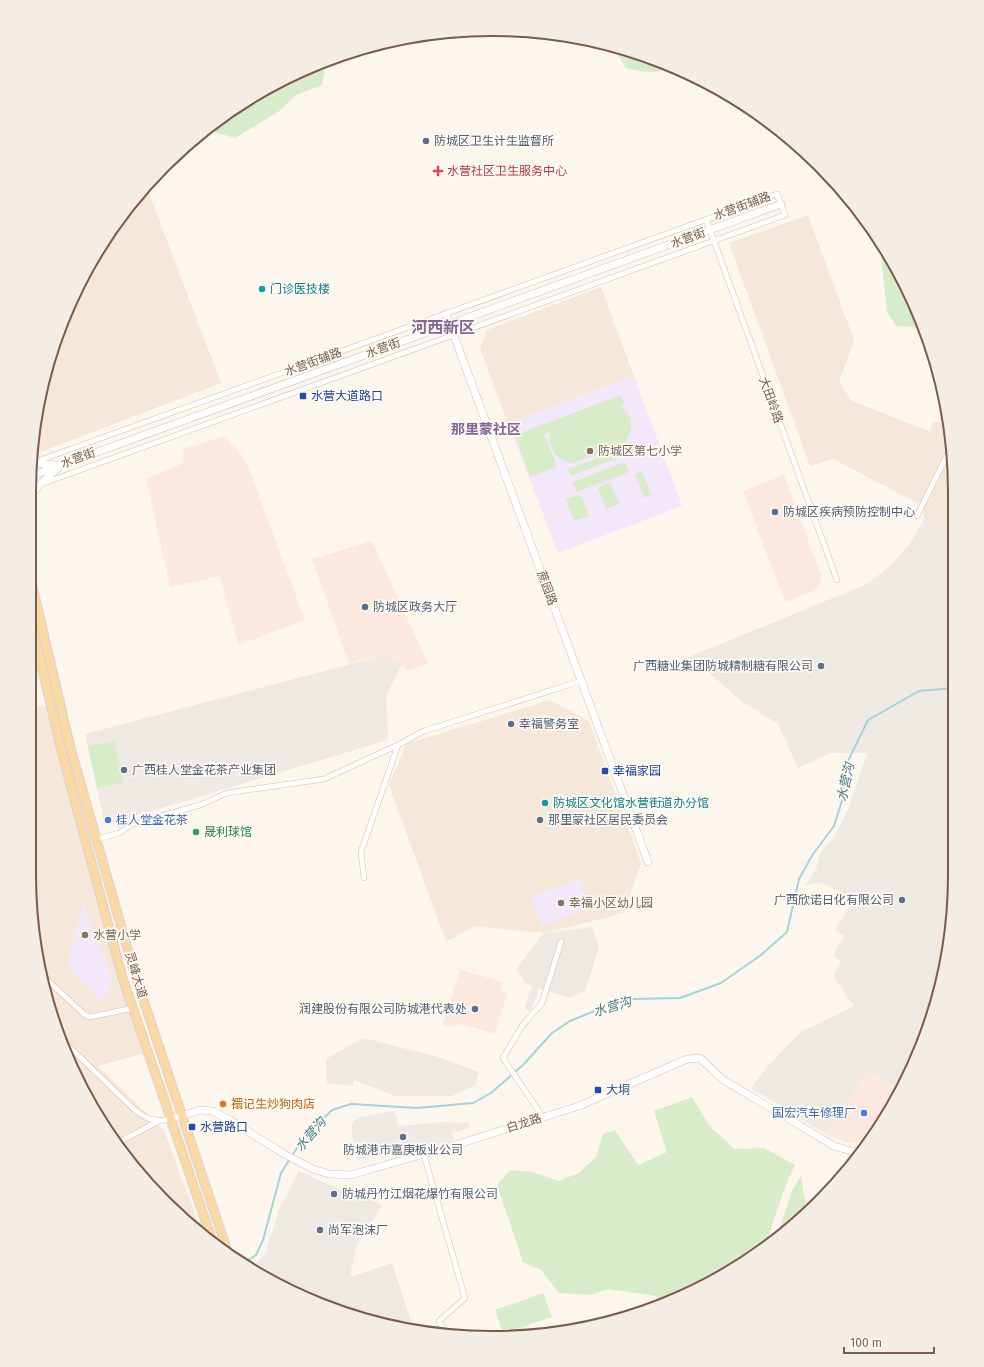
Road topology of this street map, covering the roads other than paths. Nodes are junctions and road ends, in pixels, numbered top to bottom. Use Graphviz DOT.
graph roads {
  1 [pos="781,204"];
  2 [pos="706,219"];
  3 [pos="710,230"];
  4 [pos="714,241"];
  5 [pos="446,314"];
  6 [pos="450,324"];
  7 [pos="454,334"];
  8 [pos="946,456"];
  9 [pos="37,461"];
  10 [pos="37,463"];
  11 [pos="61,465"];
  12 [pos="37,474"];
  13 [pos="40,484"];
  14 [pos="36,489"];
  15 [pos="917,516"];
  16 [pos="837,580"];
  17 [pos="36,601"];
  18 [pos="36,640"];
  19 [pos="581,681"];
  20 [pos="398,745"];
  21 [pos="96,840"];
  22 [pos="648,862"];
  23 [pos="364,878"];
  24 [pos="561,942"];
  25 [pos="49,982"];
  26 [pos="133,1008"];
  27 [pos="70,1048"];
  28 [pos="181,1116"];
  29 [pos="543,1117"];
  30 [pos="171,1119"];
  31 [pos="159,1122"];
  32 [pos="122,1141"];
  33 [pos="855,1152"];
  34 [pos="424,1155"];
  35 [pos="210,1234"];
  36 [pos="225,1245"];
  37 [pos="443,1328"];
  1 -- 2 [label="street, 水营街辅路"];
  1 -- 3 [label="street, 水营街"];
  1 -- 4 [label="street, 水营街辅路"];
  2 -- 3 [label="street, 大田岭路"];
  2 -- 5 [label="street, 水营街辅路"];
  3 -- 4 [label="street, 大田岭路"];
  3 -- 6 [label="street, 水营街"];
  4 -- 7 [label="street, 水营街辅路"];
  4 -- 16 [label="street, 大田岭路"];
  5 -- 6 [label="street, 蔗园路"];
  5 -- 9 [label="street, 水营街辅路"];
  6 -- 7 [label="street, 蔗园路"];
  6 -- 11 [label="street, 水营街"];
  7 -- 13 [label="street, 水营街辅路"];
  7 -- 19 [label="street, 蔗园路"];
  8 -- 15 [label="street"];
  10 -- 11 [label="street"];
  11 -- 12 [label="street, 水营街"];
  11 -- 13 [label="street"];
  13 -- 14 [label="street"];
  17 -- 21 [label="main road, 灵峰大道"];
  18 -- 26 [label="main road, 灵峰大道"];
  19 -- 20 [label="street"];
  19 -- 22 [label="street, 蔗园路"];
  20 -- 21 [label="street"];
  20 -- 23 [label="street"];
  21 -- 28 [label="main road, 灵峰大道"];
  24 -- 29 [label="street"];
  25 -- 26 [label="street"];
  26 -- 30 [label="main road, 灵峰大道"];
  27 -- 31 [label="street"];
  28 -- 30 [label="street, 白龙路"];
  28 -- 34 [label="street, 白龙路"];
  28 -- 36 [label="main road, 灵峰大道"];
  29 -- 33 [label="street, 白龙路"];
  29 -- 34 [label="street, 白龙路"];
  30 -- 31 [label="street"];
  30 -- 35 [label="main road, 灵峰大道"];
  31 -- 32 [label="street"];
  34 -- 37 [label="street"];
}
